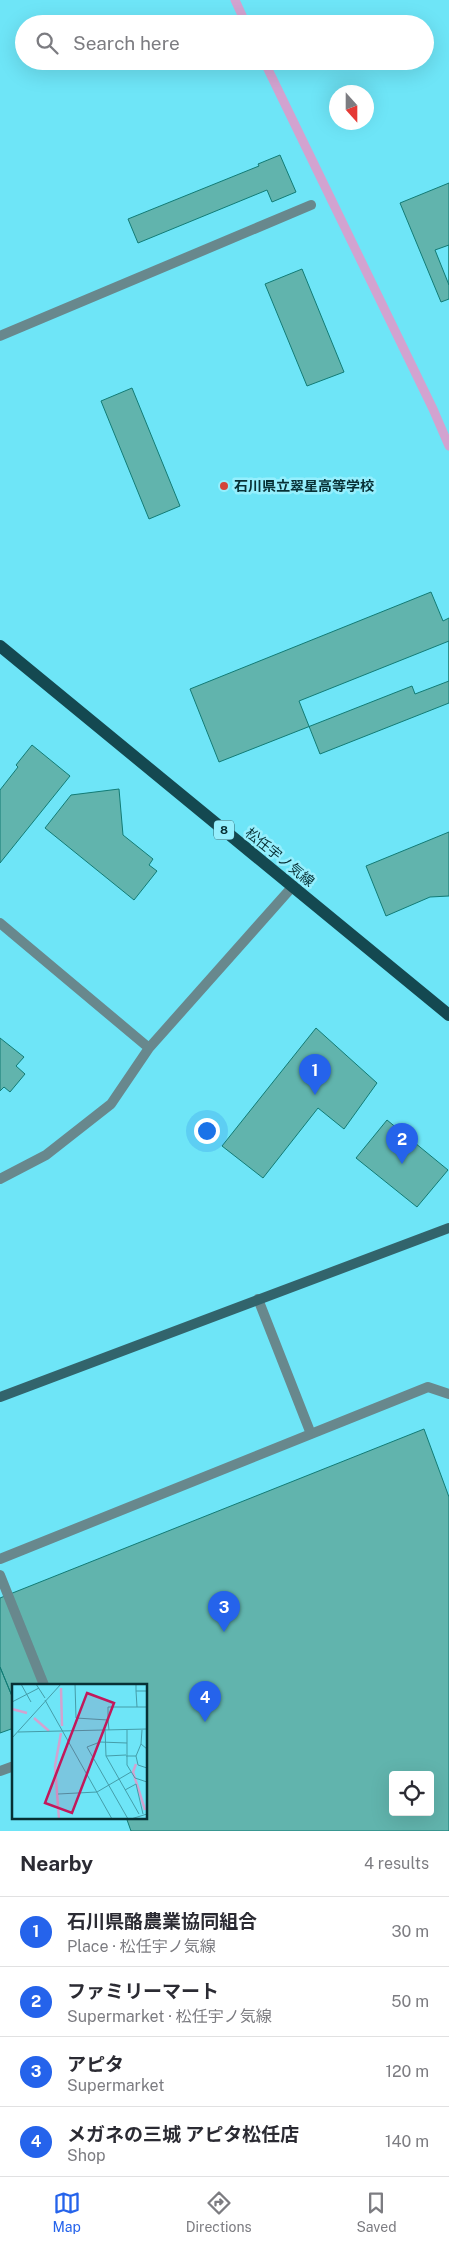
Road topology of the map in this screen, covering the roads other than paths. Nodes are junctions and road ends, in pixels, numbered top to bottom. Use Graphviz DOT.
graph roads {
  1 [pos="310,205"];
  2 [pos="0,336"];
  3 [pos="0,646"];
  4 [pos="293,886"];
  5 [pos="0,923"];
  6 [pos="449,1014"];
  7 [pos="149,1048"];
  8 [pos="0,1179"];
  9 [pos="449,1228"];
  10 [pos="258,1299"];
  11 [pos="449,1394"];
  12 [pos="0,1397"];
  13 [pos="311,1434"];
  14 [pos="0,1559"];
  15 [pos="0,1574"];
  16 [pos="44,1684"];
  17 [pos="12,1767"];
  18 [pos="0,1771"];
  1 -- 2 [label="street"];
  3 -- 4 [label="main road, 松任宇ノ気線 / 8"];
  4 -- 6 [label="main road, 松任宇ノ気線 / 8"];
  4 -- 7 [label="street"];
  5 -- 7 [label="street"];
  7 -- 8 [label="street"];
  9 -- 10 [label="street"];
  10 -- 12 [label="street"];
  10 -- 13 [label="street"];
  11 -- 13 [label="street"];
  13 -- 14 [label="street"];
  15 -- 16 [label="street"];
  17 -- 18 [label="street"];
}
